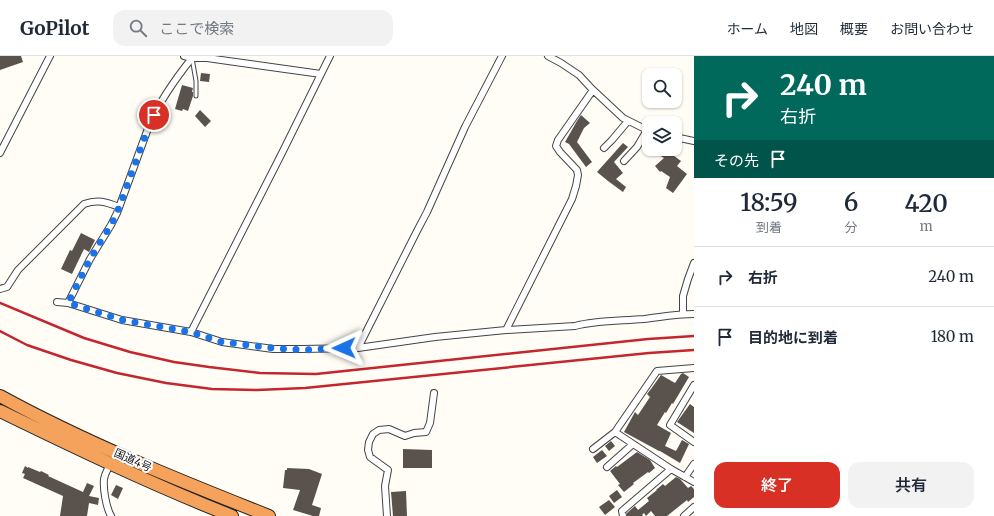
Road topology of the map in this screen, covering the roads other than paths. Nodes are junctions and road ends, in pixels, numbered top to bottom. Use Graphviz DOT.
graph roads {
  1 [pos="50,56"];
  2 [pos="184,56"];
  3 [pos="330,56"];
  4 [pos="502,56"];
  5 [pos="548,56"];
  6 [pos="192,58"];
  7 [pos="320,74"];
  8 [pos="593,90"];
  9 [pos="196,96"];
  10 [pos="628,121"];
  11 [pos="642,127"];
  12 [pos="642,139"];
  13 [pos="682,139"];
  14 [pos="694,141"];
  15 [pos="604,148"];
  16 [pos="0,153"];
  17 [pos="624,161"];
  18 [pos="119,207"];
  19 [pos="694,263"];
  20 [pos="0,289"];
  21 [pos="57,302"];
  22 [pos="68,303"];
  23 [pos="683,314"];
  24 [pos="694,314"];
  25 [pos="506,330"];
  26 [pos="191,332"];
  27 [pos="358,348"];
  28 [pos="694,368"];
  29 [pos="694,385"];
  30 [pos="434,393"];
  31 [pos="0,396"];
  32 [pos="0,411"];
  33 [pos="615,432"];
  34 [pos="694,442"];
  35 [pos="633,444"];
  36 [pos="593,449"];
  37 [pos="110,464"];
  38 [pos="694,464"];
  39 [pos="607,467"];
  40 [pos="671,469"];
  41 [pos="685,477"];
  42 [pos="694,482"];
  43 [pos="694,507"];
  44 [pos="110,516"];
  45 [pos="232,516"];
  46 [pos="269,516"];
  47 [pos="387,516"];
  48 [pos="623,516"];
  49 [pos="684,516"];
  1 -- 16 [label="street"];
  2 -- 6 [label="street"];
  3 -- 7 [label="street"];
  4 -- 27 [label="street"];
  5 -- 8 [label="street"];
  6 -- 7 [label="street"];
  6 -- 9 [label="lane"];
  6 -- 18 [label="street"];
  7 -- 26 [label="street"];
  8 -- 10 [label="street"];
  8 -- 25 [label="street"];
  10 -- 11 [label="street"];
  10 -- 15 [label="street"];
  12 -- 17 [label="street"];
  13 -- 14 [label="street"];
  18 -- 20 [label="street"];
  18 -- 22 [label="street"];
  19 -- 23 [label="street"];
  21 -- 22 [label="street"];
  22 -- 26 [label="street"];
  23 -- 24 [label="street"];
  23 -- 25 [label="street"];
  25 -- 27 [label="street"];
  26 -- 27 [label="street"];
  28 -- 33 [label="street"];
  29 -- 34 [label="street"];
  30 -- 47 [label="street"];
  31 -- 46 [label="highway, 国道4号"];
  32 -- 37 [label="highway, 国道4号"];
  33 -- 35 [label="street"];
  33 -- 36 [label="street"];
  35 -- 39 [label="street"];
  35 -- 40 [label="street"];
  37 -- 44 [label="street"];
  37 -- 45 [label="highway, 国道4号"];
  38 -- 41 [label="street"];
  40 -- 41 [label="street"];
  40 -- 48 [label="street"];
  41 -- 42 [label="street"];
  43 -- 49 [label="street"];
}
